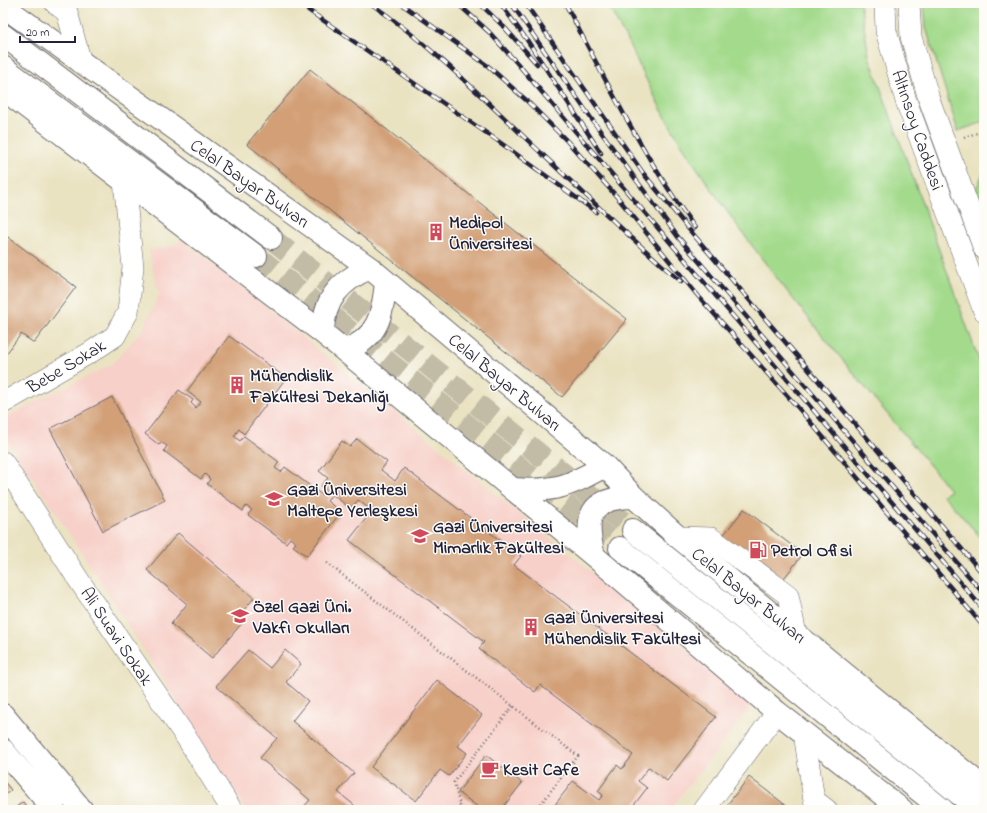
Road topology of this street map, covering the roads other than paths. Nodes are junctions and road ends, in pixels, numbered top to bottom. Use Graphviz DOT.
graph roads {
  1 [pos="56,3"];
  2 [pos="885,3"];
  3 [pos="909,3"];
  4 [pos="3,6"];
  5 [pos="3,35"];
  6 [pos="81,63"];
  7 [pos="3,67"];
  8 [pos="3,90"];
  9 [pos="124,180"];
  10 [pos="270,238"];
  11 [pos="984,249"];
  12 [pos="963,255"];
  13 [pos="256,256"];
  14 [pos="370,268"];
  15 [pos="386,282"];
  16 [pos="984,310"];
  17 [pos="323,333"];
  18 [pos="344,350"];
  19 [pos="3,403"];
  20 [pos="3,462"];
  21 [pos="605,466"];
  22 [pos="514,489"];
  23 [pos="634,497"];
  24 [pos="633,530"];
  25 [pos="620,548"];
  26 [pos="594,556"];
  27 [pos="777,712"];
  28 [pos="3,715"];
  29 [pos="804,733"];
  30 [pos="3,750"];
  31 [pos="984,788"];
  32 [pos="54,810"];
  33 [pos="82,810"];
  34 [pos="232,810"];
  35 [pos="704,810"];
  36 [pos="827,810"];
  37 [pos="902,810"];
  38 [pos="943,810"];
  39 [pos="979,810"];
  1 -- 6 [label="street"];
  2 -- 12 [label="street, Altınsoy Caddesi"];
  3 -- 11 [label="street, Altınsoy Caddesi"];
  4 -- 6 [label="main road, Celal Bayar Bulvarı"];
  5 -- 10 [label="main road, Celal Bayar Bulvarı"];
  6 -- 14 [label="main road, Celal Bayar Bulvarı"];
  7 -- 13 [label="main road"];
  8 -- 9 [label="main road"];
  9 -- 17 [label="main road"];
  9 -- 19 [label="street, Bebe Sokak"];
  11 -- 12 [label="street, Altınsoy Caddesi"];
  12 -- 16 [label="street, Altınsoy Caddesi"];
  14 -- 15 [label="main road, Celal Bayar Bulvarı"];
  14 -- 17 [label="main road"];
  15 -- 18 [label="main road"];
  15 -- 21 [label="main road, Celal Bayar Bulvarı"];
  17 -- 18 [label="main road"];
  18 -- 22 [label="main road"];
  20 -- 34 [label="street, Ali Suavi Sokak"];
  21 -- 22 [label="main road"];
  21 -- 23 [label="main road, Celal Bayar Bulvarı"];
  22 -- 26 [label="main road"];
  23 -- 26 [label="main road"];
  23 -- 31 [label="main road, Celal Bayar Bulvarı"];
  24 -- 39 [label="main road, Celal Bayar Bulvarı"];
  25 -- 38 [label="main road"];
  26 -- 27 [label="main road"];
  27 -- 29 [label="main road"];
  27 -- 35 [label="street"];
  28 -- 33 [label="main road"];
  29 -- 36 [label="street"];
  29 -- 37 [label="main road"];
  30 -- 32 [label="main road"];
}
